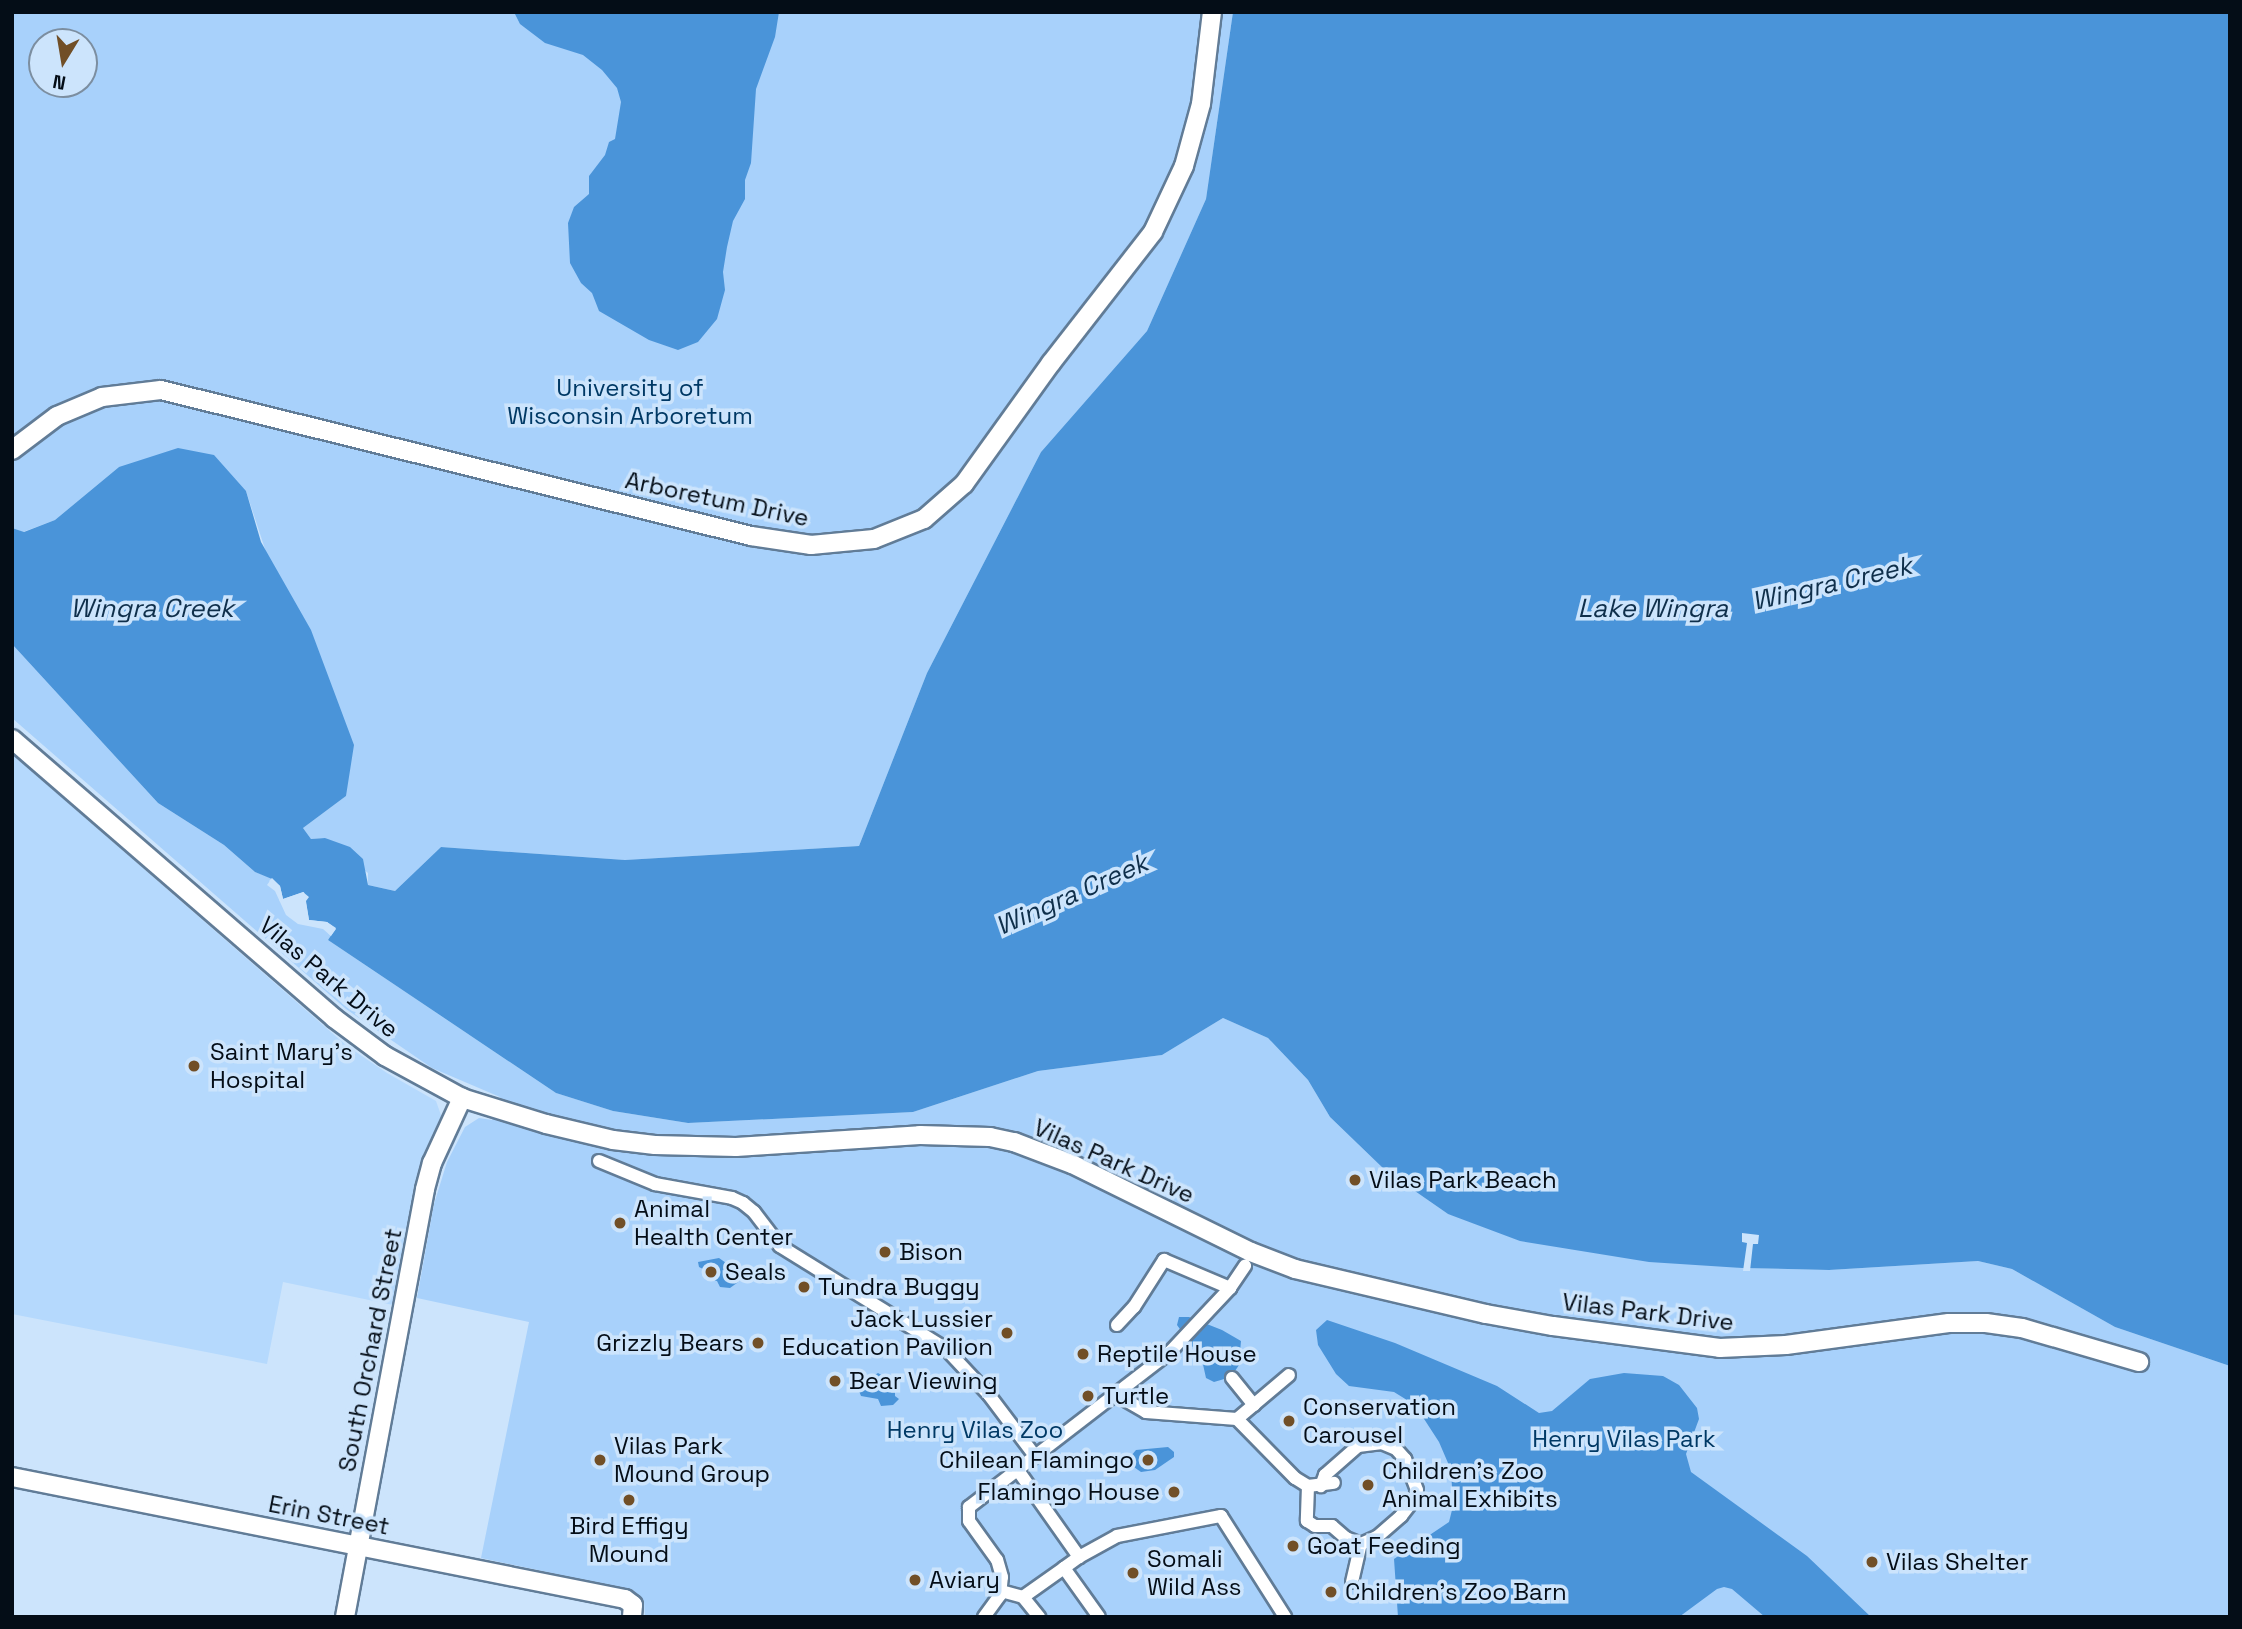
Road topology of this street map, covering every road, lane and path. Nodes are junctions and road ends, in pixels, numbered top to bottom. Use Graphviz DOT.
graph roads {
  1 [pos="1212,12"];
  2 [pos="12,450"];
  3 [pos="12,739"];
  4 [pos="461,1098"];
  5 [pos="599,1161"];
  6 [pos="1245,1266"];
  7 [pos="1226,1292"];
  8 [pos="1117,1325"];
  9 [pos="2139,1362"];
  10 [pos="1289,1375"];
  11 [pos="1231,1378"];
  12 [pos="1115,1394"];
  13 [pos="1254,1405"];
  14 [pos="1237,1419"];
  15 [pos="1035,1456"];
  16 [pos="1017,1469"];
  17 [pos="12,1477"];
  18 [pos="1321,1485"];
  19 [pos="1361,1544"];
  20 [pos="358,1546"];
  21 [pos="1079,1557"];
  22 [pos="1064,1568"];
  23 [pos="1352,1582"];
  24 [pos="1001,1591"];
  25 [pos="1023,1597"];
  26 [pos="632,1611"];
  27 [pos="345,1617"];
  28 [pos="984,1617"];
  29 [pos="1039,1617"];
  30 [pos="1099,1617"];
  31 [pos="1285,1617"];
  1 -- 2 [label="street, Arboretum Drive"];
  3 -- 4 [label="street, Vilas Park Drive"];
  4 -- 9 [label="street, Vilas Park Drive"];
  4 -- 20 [label="street, South Orchard Street"];
  5 -- 15 [label="street"];
  6 -- 7 [label="street"];
  7 -- 8 [label="street"];
  7 -- 12 [label="street"];
  10 -- 13 [label="street"];
  11 -- 13 [label="street"];
  12 -- 14 [label="street"];
  12 -- 15 [label="street"];
  13 -- 14 [label="street"];
  14 -- 18 [label="street"];
  15 -- 16 [label="street"];
  16 -- 21 [label="street"];
  16 -- 24 [label="street"];
  17 -- 20 [label="street, Erin Street"];
  18 -- 19 [label="street"];
  18 -- 19 [label="street"];
  19 -- 23 [label="street"];
  20 -- 26 [label="street, Erin Street"];
  20 -- 27 [label="street, South Orchard Street"];
  21 -- 22 [label="street"];
  21 -- 31 [label="street"];
  22 -- 25 [label="street"];
  22 -- 30 [label="street"];
  24 -- 25 [label="street"];
  24 -- 28 [label="street"];
  25 -- 29 [label="street"];
}
